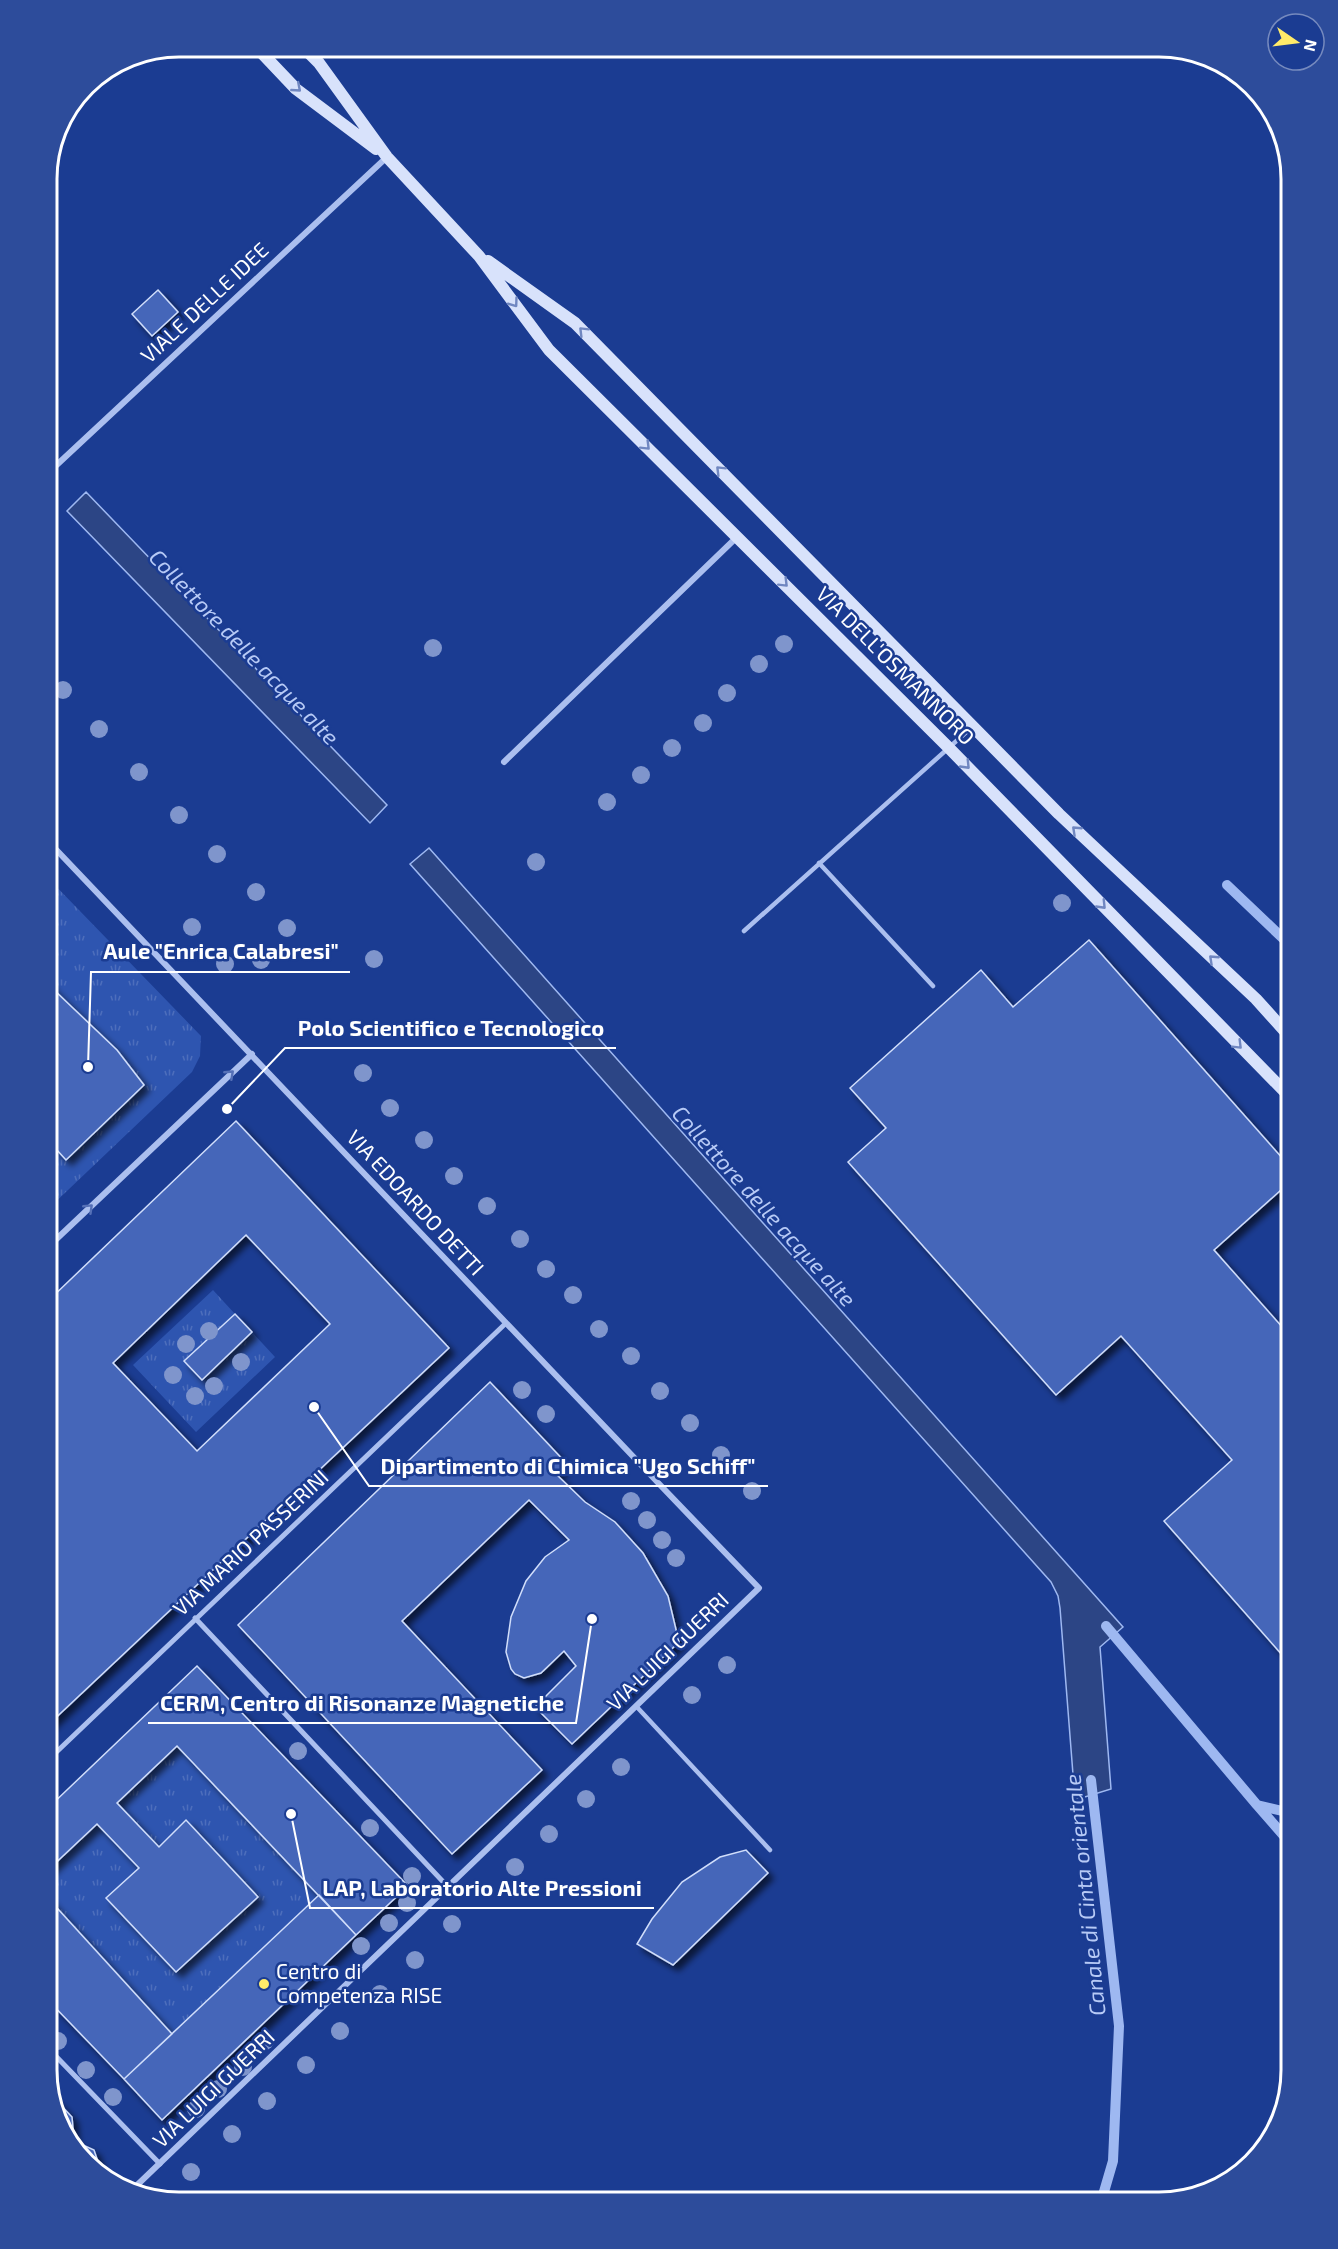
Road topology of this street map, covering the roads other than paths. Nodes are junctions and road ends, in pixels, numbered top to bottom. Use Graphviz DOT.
graph roads {
  1 [pos="266,57"];
  2 [pos="313,57"];
  3 [pos="387,156"];
  4 [pos="480,256"];
  5 [pos="57,465"];
  6 [pos="737,537"];
  7 [pos="972,727"];
  8 [pos="949,748"];
  9 [pos="504,762"];
  10 [pos="57,850"];
  11 [pos="819,863"];
  12 [pos="744,931"];
  13 [pos="933,986"];
  14 [pos="1256,999"];
  15 [pos="1281,1020"];
  16 [pos="1281,1026"];
  17 [pos="252,1054"];
  18 [pos="1281,1087"];
  19 [pos="57,1239"];
  20 [pos="505,1324"];
  21 [pos="759,1588"];
  22 [pos="195,1618"];
  23 [pos="636,1706"];
  24 [pos="57,1750"];
  25 [pos="770,1850"];
  26 [pos="448,1887"];
  27 [pos="57,2058"];
  28 [pos="159,2164"];
  29 [pos="137,2185"];
  1 -- 3 [label="main road, VIA DELL'OSMANNORO, one-way"];
  2 -- 3 [label="main road, VIA DELL'OSMANNORO"];
  3 -- 4 [label="main road, VIA DELL'OSMANNORO"];
  3 -- 5 [label="street, VIALE DELLE IDEE"];
  4 -- 6 [label="main road, VIA DELL'OSMANNORO, one-way"];
  7 -- 4 [label="main road, VIA DELL'OSMANNORO, one-way"];
  6 -- 8 [label="main road, VIA DELL'OSMANNORO, one-way"];
  6 -- 9 [label="street"];
  7 -- 8 [label="lane"];
  14 -- 7 [label="main road, VIA DELL'OSMANNORO, one-way"];
  8 -- 11 [label="lane"];
  8 -- 18 [label="main road, VIA DELL'OSMANNORO, one-way"];
  10 -- 17 [label="street, VIA EDOARDO DETTI"];
  11 -- 12 [label="lane"];
  11 -- 13 [label="lane"];
  14 -- 15 [label="main road"];
  14 -- 16 [label="main road, VIA DELL'OSMANNORO"];
  19 -- 17 [label="street, one-way"];
  17 -- 20 [label="street, VIA EDOARDO DETTI"];
  20 -- 21 [label="street, VIA EDOARDO DETTI"];
  20 -- 22 [label="street, VIA MARIO PASSERINI"];
  21 -- 23 [label="street, VIA LUIGI GUERRI"];
  22 -- 24 [label="street, VIA MARIO PASSERINI"];
  22 -- 26 [label="street"];
  23 -- 25 [label="lane"];
  23 -- 26 [label="street, VIA LUIGI GUERRI"];
  26 -- 28 [label="street, VIA LUIGI GUERRI"];
  27 -- 28 [label="street"];
  28 -- 29 [label="street, VIA LUIGI GUERRI"];
}
